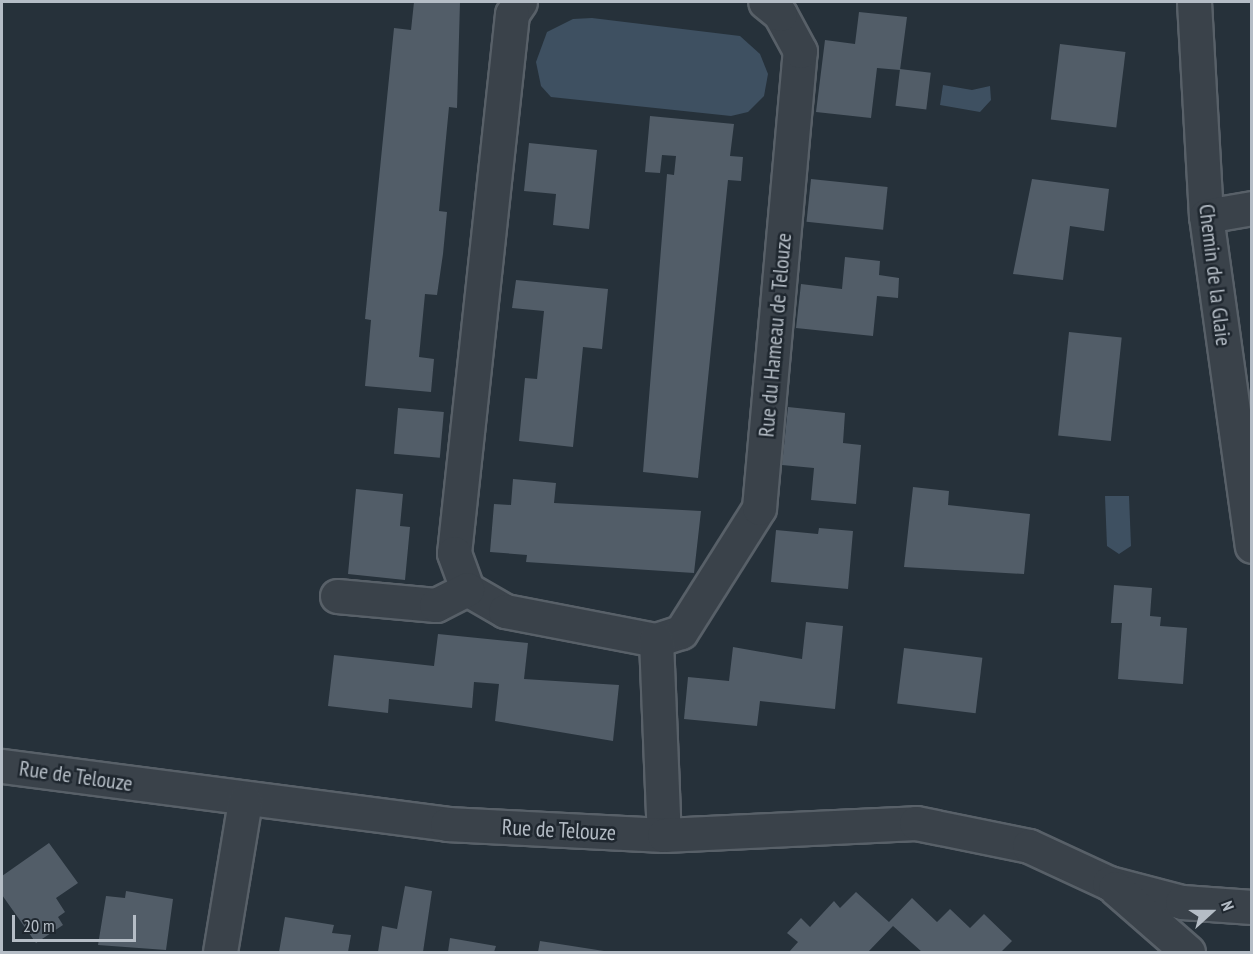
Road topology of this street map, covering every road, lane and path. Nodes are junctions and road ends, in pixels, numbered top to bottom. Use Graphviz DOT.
graph roads {
  1 [pos="520,2"];
  2 [pos="765,2"];
  3 [pos="1194,2"];
  4 [pos="1251,208"];
  5 [pos="1206,216"];
  6 [pos="1251,546"];
  7 [pos="467,589"];
  8 [pos="337,596"];
  9 [pos="656,640"];
  10 [pos="2,766"];
  11 [pos="245,801"];
  12 [pos="664,835"];
  13 [pos="1109,883"];
  14 [pos="1251,907"];
  15 [pos="220,952"];
  16 [pos="1188,952"];
  1 -- 7 [label="street"];
  2 -- 9 [label="street, Rue du Hameau de Telouze"];
  3 -- 5 [label="street, Chemin de la Glaie"];
  4 -- 5 [label="street"];
  5 -- 6 [label="street, Chemin de la Glaie"];
  7 -- 8 [label="street"];
  7 -- 9 [label="street"];
  9 -- 12 [label="street"];
  10 -- 11 [label="street, Rue de Telouze"];
  11 -- 12 [label="street, Rue de Telouze"];
  11 -- 15 [label="street"];
  12 -- 13 [label="street, Rue de Telouze"];
  13 -- 14 [label="street, Rue de Telouze"];
  13 -- 16 [label="street, Rue de Telouze"];
}
